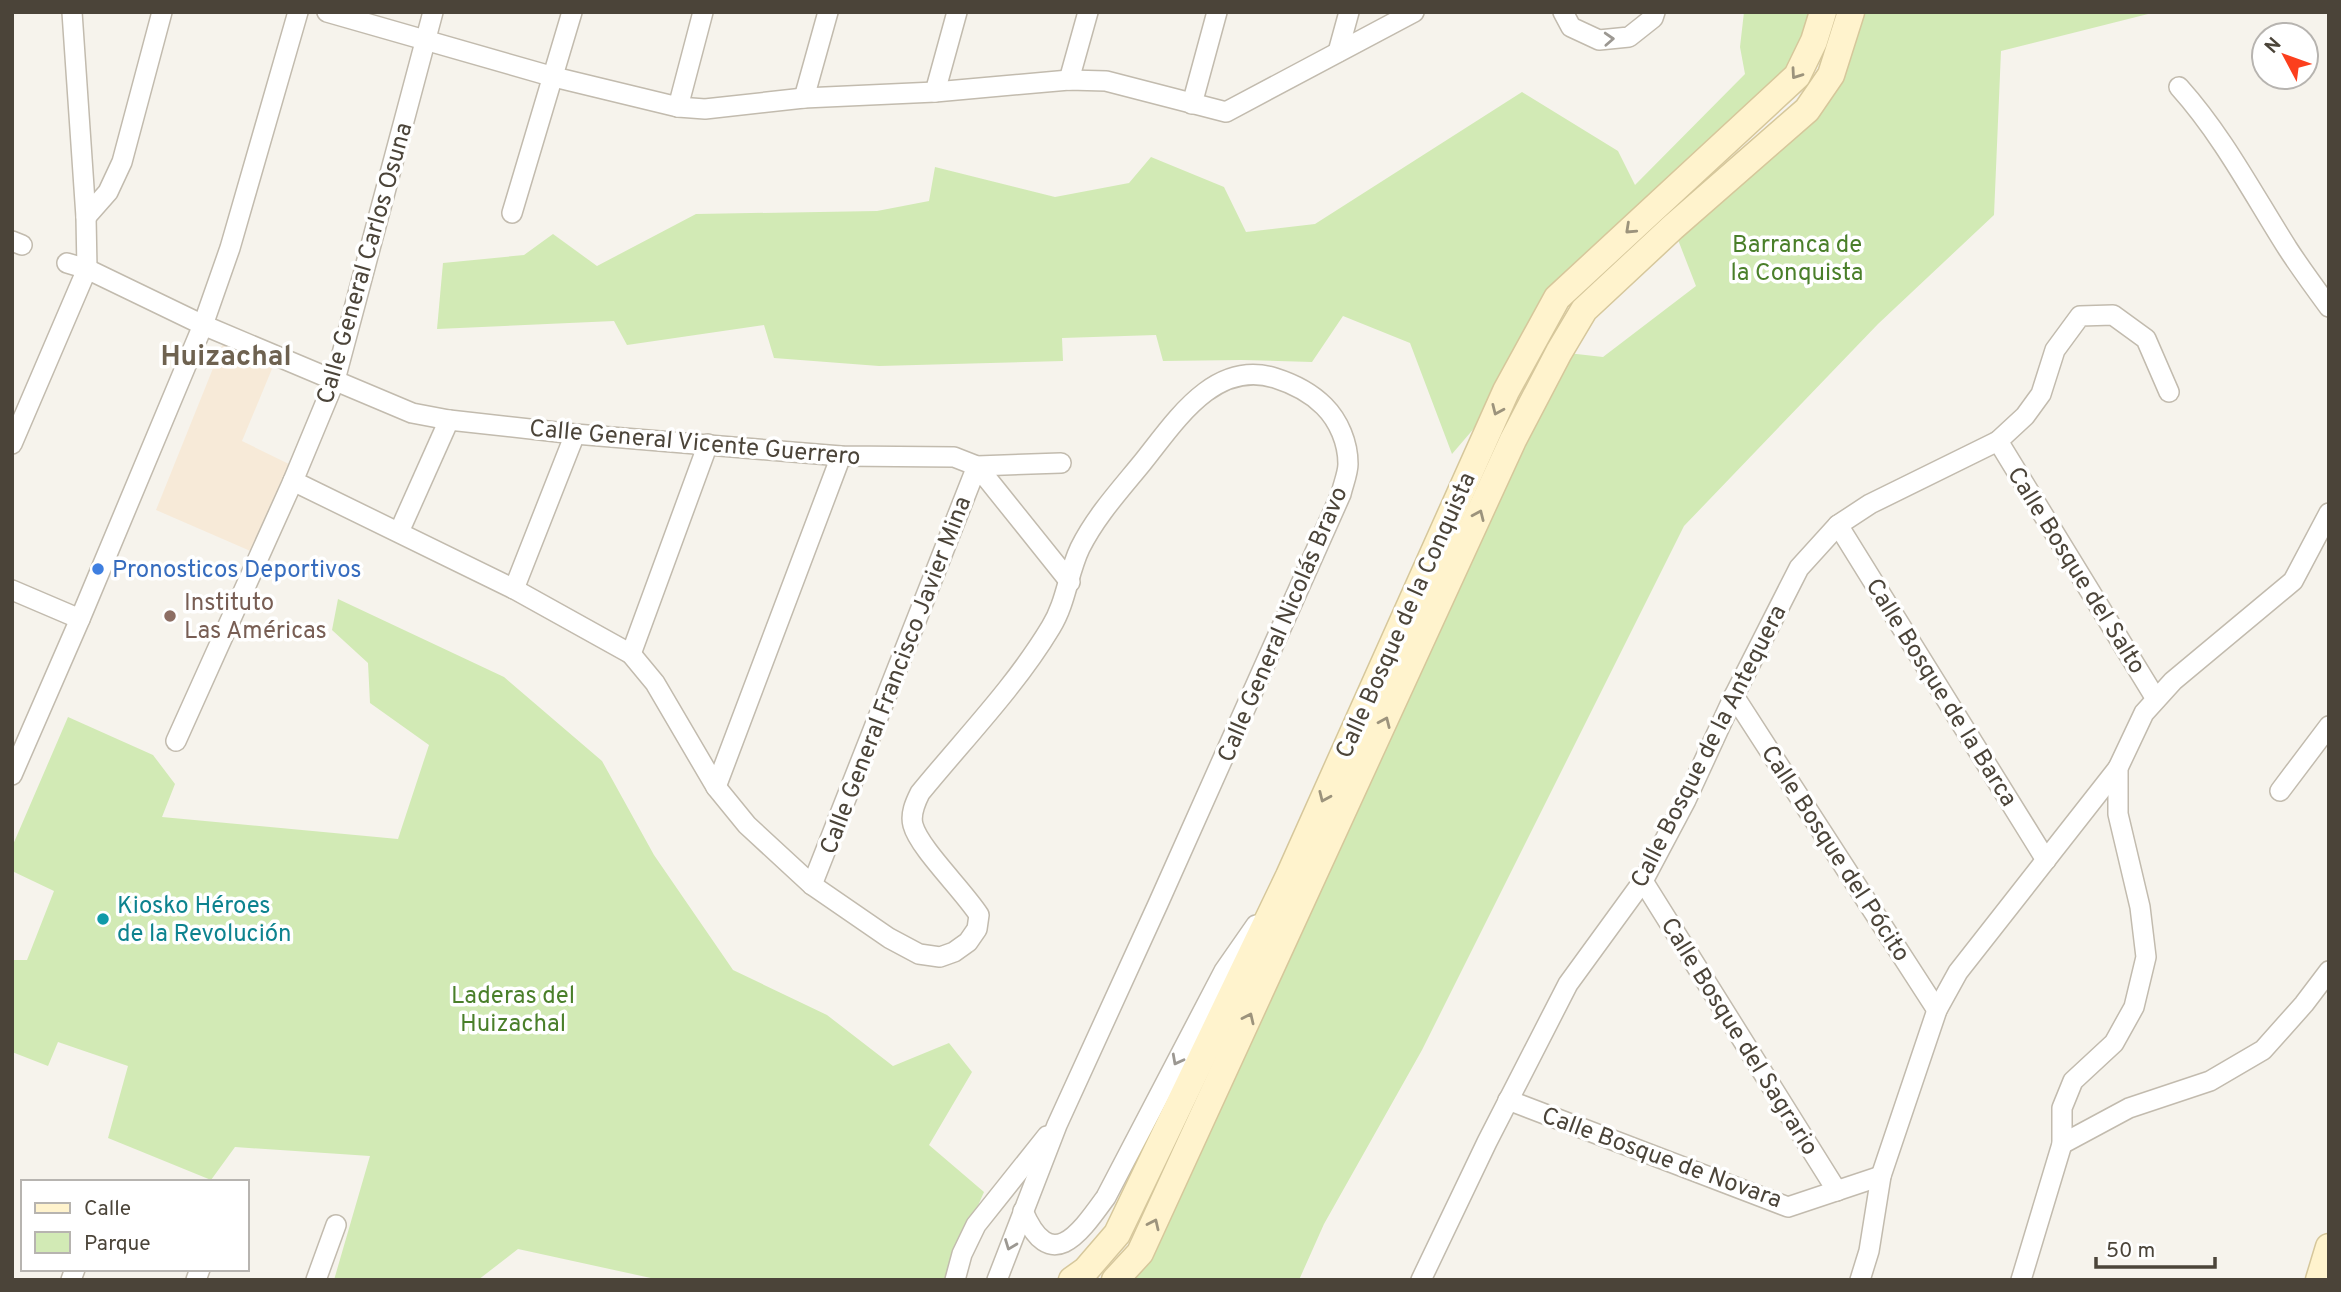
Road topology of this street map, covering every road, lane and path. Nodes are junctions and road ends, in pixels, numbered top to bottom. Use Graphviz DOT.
graph roads {
  1 [pos="72,12"];
  2 [pos="162,12"];
  3 [pos="298,12"];
  4 [pos="327,12"];
  5 [pos="433,12"];
  6 [pos="572,12"];
  7 [pos="703,12"];
  8 [pos="828,12"];
  9 [pos="957,12"];
  10 [pos="1088,12"];
  11 [pos="1217,12"];
  12 [pos="1349,12"];
  13 [pos="1414,12"];
  14 [pos="1563,12"];
  15 [pos="1655,12"];
  16 [pos="1822,12"];
  17 [pos="1851,12"];
  18 [pos="425,41"];
  19 [pos="1338,52"];
  20 [pos="554,78"];
  21 [pos="1069,80"];
  22 [pos="2179,87"];
  23 [pos="935,92"];
  24 [pos="804,98"];
  25 [pos="1192,104"];
  26 [pos="678,107"];
  27 [pos="512,213"];
  28 [pos="86,217"];
  29 [pos="68,263"];
  30 [pos="87,269"];
  31 [pos="2329,307"];
  32 [pos="202,325"];
  33 [pos="335,380"];
  34 [pos="2169,393"];
  35 [pos="449,419"];
  36 [pos="575,433"];
  37 [pos="1998,441"];
  38 [pos="12,444"];
  39 [pos="708,444"];
  40 [pos="841,456"];
  41 [pos="1061,463"];
  42 [pos="977,466"];
  43 [pos="293,481"];
  44 [pos="2329,513"];
  45 [pos="1838,525"];
  46 [pos="399,532"];
  47 [pos="1070,582"];
  48 [pos="514,589"];
  49 [pos="12,590"];
  50 [pos="80,619"];
  51 [pos="631,654"];
  52 [pos="1734,696"];
  53 [pos="2156,699"];
  54 [pos="2329,726"];
  55 [pos="176,741"];
  56 [pos="2118,768"];
  57 [pos="12,775"];
  58 [pos="716,787"];
  59 [pos="2280,791"];
  60 [pos="2046,860"];
  61 [pos="1289,876"];
  62 [pos="1643,881"];
  63 [pos="812,885"];
  64 [pos="2329,971"];
  65 [pos="1937,1010"];
  66 [pos="1508,1100"];
  67 [pos="1057,1125"];
  68 [pos="2062,1144"];
  69 [pos="1881,1176"];
  70 [pos="1837,1191"];
  71 [pos="1023,1211"];
  72 [pos="336,1225"];
  73 [pos="2329,1247"];
  74 [pos="316,1280"];
  75 [pos="955,1280"];
  76 [pos="997,1280"];
  77 [pos="1072,1280"];
  78 [pos="1115,1280"];
  79 [pos="1421,1280"];
  80 [pos="1860,1280"];
  81 [pos="2021,1280"];
  82 [pos="2319,1280"];
  1 -- 28 [label="street"];
  2 -- 28 [label="street"];
  3 -- 32 [label="street"];
  4 -- 18 [label="street"];
  5 -- 18 [label="street, Calle General Carlos Osuna"];
  6 -- 20 [label="street"];
  7 -- 26 [label="street"];
  8 -- 24 [label="street"];
  9 -- 23 [label="street"];
  10 -- 21 [label="street"];
  11 -- 25 [label="street"];
  12 -- 19 [label="street"];
  13 -- 19 [label="street"];
  14 -- 15 [label="street, one-way"];
  16 -- 61 [label="main road, Calle Bosque de la Conquista, one-way"];
  78 -- 17 [label="main road, Calle Bosque de la Conquista, one-way"];
  18 -- 20 [label="street"];
  18 -- 33 [label="street, Calle General Carlos Osuna"];
  19 -- 25 [label="street"];
  20 -- 26 [label="street"];
  20 -- 27 [label="street"];
  21 -- 23 [label="street"];
  21 -- 25 [label="street"];
  22 -- 31 [label="street"];
  23 -- 24 [label="street"];
  24 -- 26 [label="street"];
  28 -- 30 [label="street"];
  29 -- 30 [label="street, Calle General Vicente Guerrero"];
  30 -- 32 [label="street, Calle General Vicente Guerrero"];
  30 -- 38 [label="street"];
  32 -- 33 [label="street, Calle General Vicente Guerrero"];
  32 -- 50 [label="street"];
  33 -- 35 [label="street, Calle General Vicente Guerrero"];
  33 -- 43 [label="street, Calle General Carlos Osuna"];
  34 -- 37 [label="street, Calle Bosque de la Antequera"];
  35 -- 36 [label="street, Calle General Vicente Guerrero"];
  35 -- 46 [label="street"];
  36 -- 39 [label="street, Calle General Vicente Guerrero"];
  36 -- 48 [label="street"];
  37 -- 45 [label="street, Calle Bosque de la Antequera"];
  37 -- 53 [label="street, Calle Bosque del Salto"];
  39 -- 40 [label="street, Calle General Vicente Guerrero"];
  39 -- 51 [label="street"];
  40 -- 42 [label="street, Calle General Vicente Guerrero"];
  40 -- 58 [label="street"];
  41 -- 42 [label="street, Calle General Vicente Guerrero"];
  42 -- 47 [label="street"];
  42 -- 63 [label="street, Calle General Francisco Javier Mina"];
  43 -- 46 [label="street"];
  43 -- 55 [label="street, Calle General Carlos Osuna"];
  44 -- 53 [label="street"];
  45 -- 52 [label="street, Calle Bosque de la Antequera"];
  45 -- 60 [label="street, Calle Bosque de la Barca"];
  46 -- 48 [label="street"];
  47 -- 63 [label="street, Calle General Nicolás Bravo"];
  47 -- 67 [label="street, Calle General Nicolás Bravo"];
  48 -- 51 [label="street"];
  49 -- 50 [label="street"];
  50 -- 57 [label="street"];
  51 -- 58 [label="street"];
  52 -- 62 [label="street, Calle Bosque de la Antequera"];
  52 -- 65 [label="street, Calle Bosque del Pócito"];
  53 -- 56 [label="street"];
  54 -- 59 [label="street"];
  56 -- 60 [label="street"];
  56 -- 68 [label="street"];
  58 -- 63 [label="street"];
  60 -- 65 [label="street"];
  61 -- 71 [label="street, one-way"];
  61 -- 77 [label="main road, Calle Bosque de la Conquista"];
  62 -- 66 [label="street, Calle Bosque de la Antequera"];
  62 -- 70 [label="street, Calle Bosque del Sagrario"];
  64 -- 68 [label="street"];
  65 -- 69 [label="street"];
  66 -- 70 [label="street, Calle Bosque de Novara"];
  66 -- 79 [label="street, Calle Bosque de la Antequera"];
  67 -- 71 [label="street, Calle General Nicolás Bravo"];
  67 -- 75 [label="street, Calle General Nicolás Bravo"];
  68 -- 81 [label="street"];
  69 -- 70 [label="street, Calle Bosque de Novara"];
  69 -- 80 [label="street"];
  71 -- 76 [label="street, Calle General Nicolás Bravo, one-way"];
  72 -- 74 [label="street"];
  73 -- 82 [label="main road"];
}
